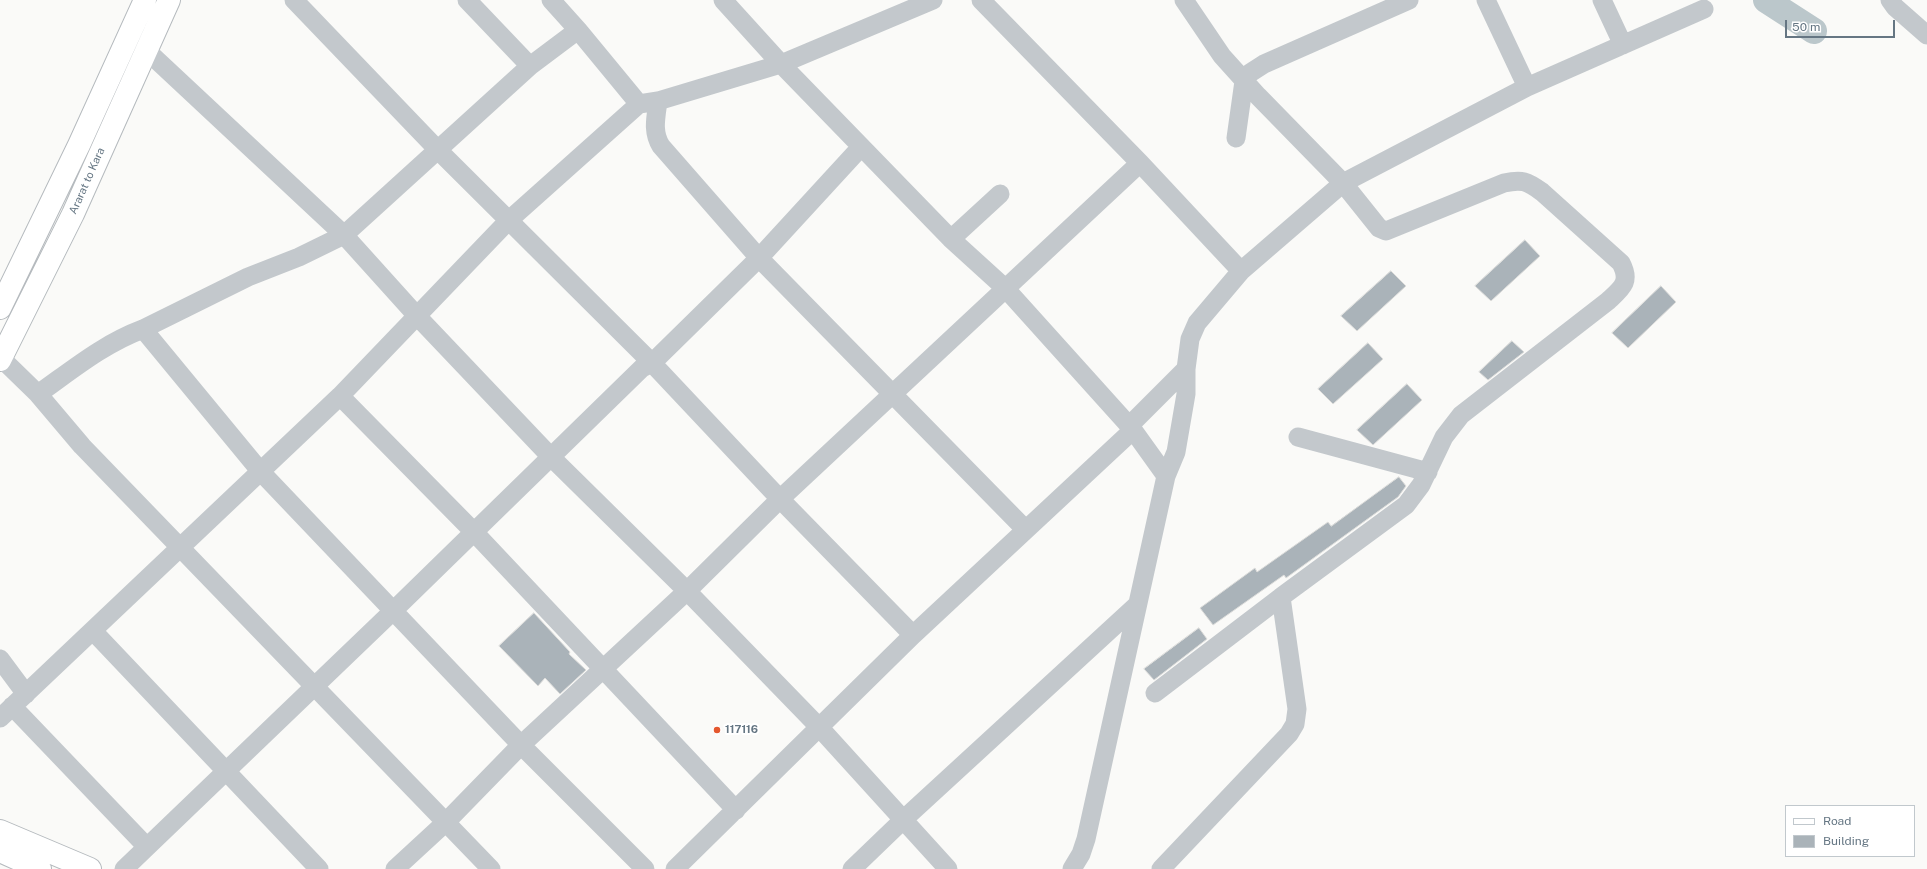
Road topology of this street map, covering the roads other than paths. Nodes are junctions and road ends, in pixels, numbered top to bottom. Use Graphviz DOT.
graph roads {
  1 [pos="145,0"];
  2 [pos="169,0"];
  3 [pos="294,0"];
  4 [pos="551,0"];
  5 [pos="723,0"];
  6 [pos="933,0"];
  7 [pos="981,0"];
  8 [pos="1184,0"];
  9 [pos="1409,0"];
  10 [pos="1486,0"];
  11 [pos="1602,0"];
  12 [pos="1890,0"];
  13 [pos="470,1"];
  14 [pos="1704,9"];
  15 [pos="578,30"];
  16 [pos="1927,34"];
  17 [pos="1623,45"];
  18 [pos="146,50"];
  19 [pos="781,64"];
  20 [pos="530,66"];
  21 [pos="1244,81"];
  22 [pos="1527,87"];
  23 [pos="658,101"];
  24 [pos="639,104"];
  25 [pos="1236,138"];
  26 [pos="861,147"];
  27 [pos="438,150"];
  28 [pos="1140,162"];
  29 [pos="1343,183"];
  30 [pos="1000,194"];
  31 [pos="52,204"];
  32 [pos="73,214"];
  33 [pos="508,221"];
  34 [pos="344,235"];
  35 [pos="951,239"];
  36 [pos="759,258"];
  37 [pos="1240,272"];
  38 [pos="1006,289"];
  39 [pos="0,308"];
  40 [pos="416,316"];
  41 [pos="143,329"];
  42 [pos="0,358"];
  43 [pos="652,363"];
  44 [pos="1186,369"];
  45 [pos="38,394"];
  46 [pos="891,394"];
  47 [pos="340,396"];
  48 [pos="1131,428"];
  49 [pos="1298,437"];
  50 [pos="551,457"];
  51 [pos="261,472"];
  52 [pos="1428,472"];
  53 [pos="1166,476"];
  54 [pos="780,499"];
  55 [pos="1025,529"];
  56 [pos="473,531"];
  57 [pos="180,548"];
  58 [pos="687,591"];
  59 [pos="1281,597"];
  60 [pos="1137,605"];
  61 [pos="394,610"];
  62 [pos="93,631"];
  63 [pos="913,635"];
  64 [pos="0,659"];
  65 [pos="604,669"];
  66 [pos="314,686"];
  67 [pos="1155,693"];
  68 [pos="26,694"];
  69 [pos="6,712"];
  70 [pos="818,727"];
  71 [pos="521,745"];
  72 [pos="226,770"];
  73 [pos="736,810"];
  74 [pos="904,819"];
  75 [pos="446,822"];
  76 [pos="0,831"];
  77 [pos="147,847"];
  78 [pos="0,851"];
  79 [pos="40,869"];
  80 [pos="90,869"];
  81 [pos="124,869"];
  82 [pos="319,869"];
  83 [pos="395,869"];
  84 [pos="491,869"];
  85 [pos="645,869"];
  86 [pos="675,869"];
  87 [pos="852,869"];
  88 [pos="948,869"];
  89 [pos="1072,869"];
  90 [pos="1161,869"];
  1 -- 31 [label="main road, Ararat to Kara"];
  2 -- 18 [label="main road, Ararat to Kara"];
  3 -- 27 [label="street"];
  4 -- 15 [label="street"];
  5 -- 19 [label="street"];
  6 -- 19 [label="street"];
  7 -- 28 [label="street"];
  8 -- 21 [label="street"];
  9 -- 21 [label="street"];
  10 -- 22 [label="street"];
  11 -- 17 [label="street"];
  12 -- 16 [label="street"];
  13 -- 20 [label="street"];
  14 -- 17 [label="street"];
  15 -- 20 [label="street"];
  15 -- 24 [label="street"];
  17 -- 22 [label="street"];
  18 -- 32 [label="main road, Ararat to Kara"];
  18 -- 34 [label="street"];
  19 -- 23 [label="street"];
  19 -- 26 [label="street"];
  20 -- 27 [label="street"];
  21 -- 25 [label="street"];
  21 -- 29 [label="street"];
  22 -- 29 [label="street"];
  23 -- 24 [label="street"];
  23 -- 36 [label="street"];
  24 -- 33 [label="street"];
  26 -- 35 [label="street"];
  26 -- 36 [label="street"];
  27 -- 33 [label="street"];
  27 -- 34 [label="street"];
  28 -- 37 [label="street"];
  28 -- 38 [label="street"];
  29 -- 37 [label="street"];
  29 -- 52 [label="street"];
  30 -- 35 [label="street"];
  31 -- 32 [label="main road"];
  31 -- 39 [label="main road, Ararat to Kara"];
  32 -- 42 [label="main road, Ararat to Kara"];
  33 -- 40 [label="street"];
  33 -- 43 [label="street"];
  34 -- 40 [label="street"];
  34 -- 41 [label="street"];
  35 -- 38 [label="street"];
  36 -- 43 [label="street"];
  36 -- 46 [label="street"];
  37 -- 44 [label="street"];
  38 -- 46 [label="street"];
  38 -- 48 [label="street"];
  40 -- 47 [label="street"];
  40 -- 50 [label="street"];
  41 -- 45 [label="street"];
  41 -- 51 [label="street"];
  42 -- 45 [label="street"];
  43 -- 50 [label="street"];
  43 -- 54 [label="street"];
  44 -- 48 [label="street"];
  44 -- 53 [label="street"];
  45 -- 57 [label="street"];
  46 -- 54 [label="street"];
  46 -- 55 [label="street"];
  47 -- 51 [label="street"];
  47 -- 56 [label="street"];
  48 -- 53 [label="street"];
  48 -- 55 [label="street"];
  49 -- 52 [label="street"];
  50 -- 56 [label="street"];
  50 -- 58 [label="street"];
  51 -- 57 [label="street"];
  51 -- 61 [label="street"];
  52 -- 59 [label="street"];
  53 -- 60 [label="street"];
  54 -- 58 [label="street"];
  54 -- 63 [label="street"];
  55 -- 63 [label="street"];
  56 -- 61 [label="street"];
  56 -- 65 [label="street"];
  57 -- 62 [label="street"];
  57 -- 66 [label="street"];
  58 -- 65 [label="street"];
  58 -- 70 [label="street"];
  59 -- 67 [label="street"];
  59 -- 90 [label="street"];
  60 -- 74 [label="street"];
  60 -- 89 [label="street"];
  61 -- 66 [label="street"];
  61 -- 71 [label="street"];
  62 -- 68 [label="street"];
  62 -- 72 [label="street"];
  63 -- 70 [label="street"];
  64 -- 68 [label="street"];
  65 -- 71 [label="street"];
  65 -- 73 [label="street"];
  66 -- 72 [label="street"];
  66 -- 75 [label="street"];
  68 -- 69 [label="street"];
  69 -- 77 [label="street"];
  70 -- 73 [label="street"];
  70 -- 74 [label="street"];
  71 -- 75 [label="street"];
  71 -- 85 [label="street"];
  72 -- 77 [label="street"];
  72 -- 82 [label="street"];
  73 -- 86 [label="street"];
  74 -- 87 [label="street"];
  74 -- 88 [label="street"];
  75 -- 83 [label="street"];
  75 -- 84 [label="street"];
  76 -- 80 [label="main road"];
  77 -- 81 [label="street"];
  78 -- 79 [label="main road"];
}
